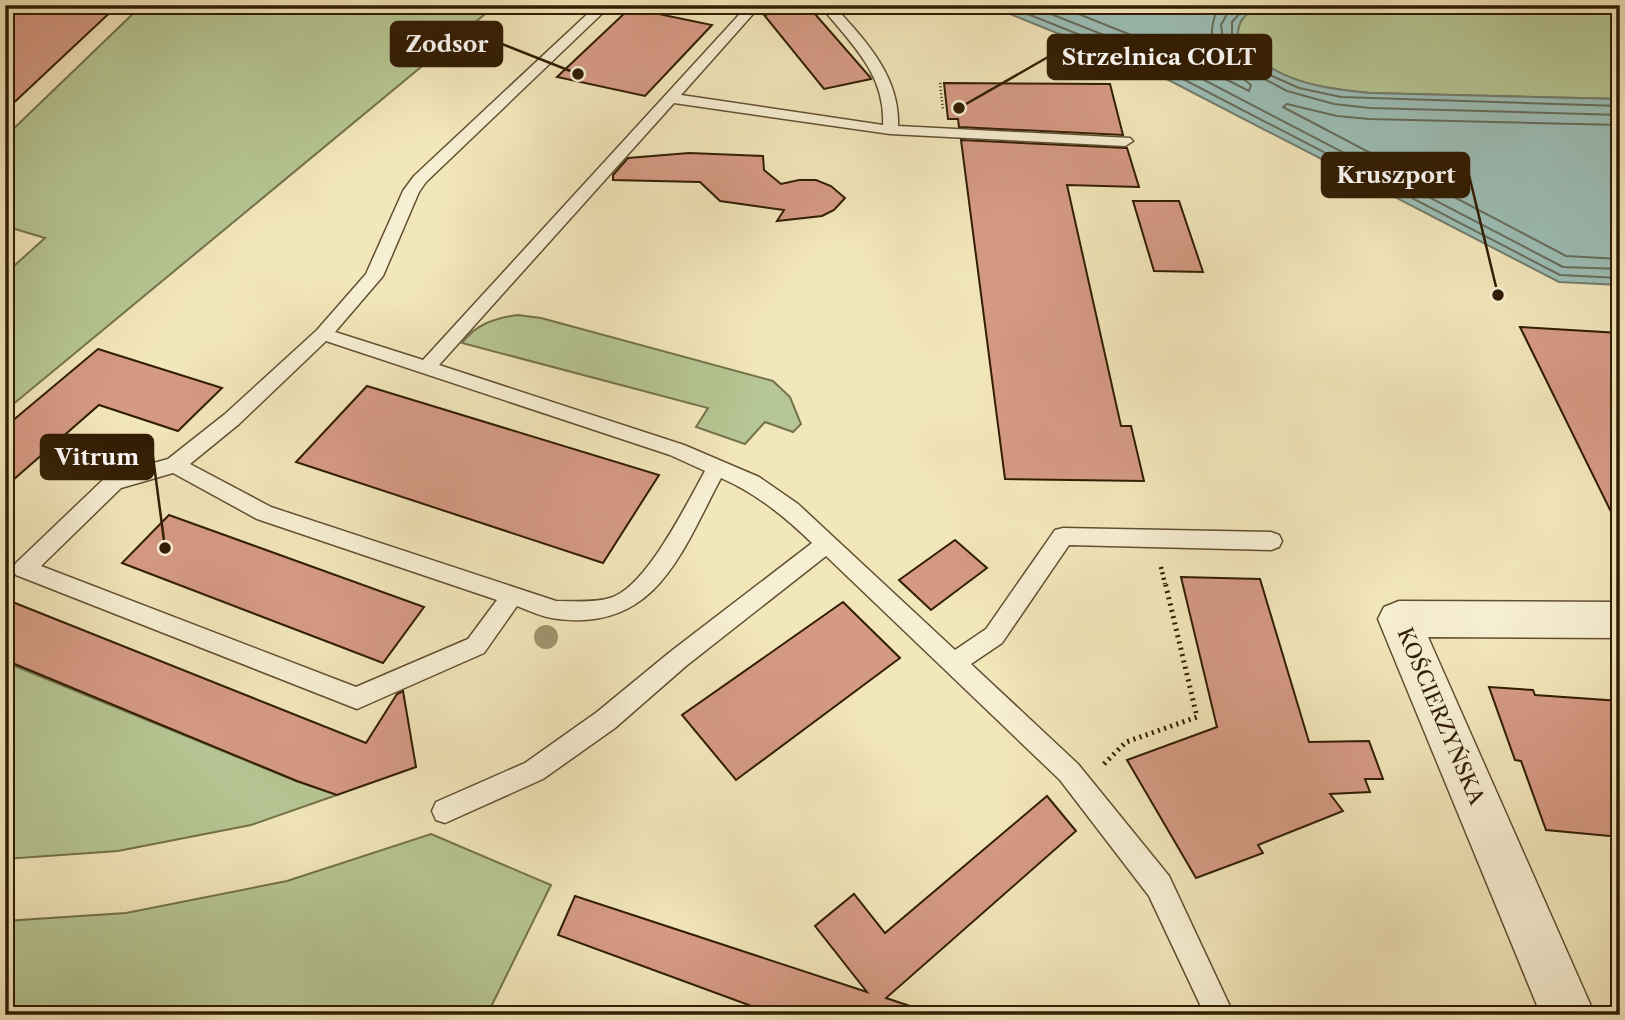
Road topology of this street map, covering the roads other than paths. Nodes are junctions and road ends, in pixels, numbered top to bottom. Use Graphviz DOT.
graph roads {
  1 [pos="606,5"];
  2 [pos="755,5"];
  3 [pos="826,5"];
  4 [pos="671,98"];
  5 [pos="890,130"];
  6 [pos="1125,141"];
  7 [pos="323,334"];
  8 [pos="425,369"];
  9 [pos="175,465"];
  10 [pos="718,466"];
  11 [pos="1271,541"];
  12 [pos="827,543"];
  13 [pos="512,596"];
  14 [pos="1620,620"];
  15 [pos="954,663"];
  16 [pos="445,811"];
  17 [pos="1220,1015"];
  18 [pos="1568,1015"];
  1 -- 7 [label="lane"];
  2 -- 4 [label="lane"];
  3 -- 5 [label="lane"];
  4 -- 5 [label="lane"];
  4 -- 8 [label="lane"];
  5 -- 6 [label="lane"];
  7 -- 8 [label="lane"];
  7 -- 9 [label="lane"];
  8 -- 10 [label="lane"];
  9 -- 13 [label="lane"];
  9 -- 13 [label="lane"];
  10 -- 12 [label="lane"];
  10 -- 13 [label="lane"];
  11 -- 15 [label="lane"];
  12 -- 15 [label="lane"];
  12 -- 16 [label="lane"];
  14 -- 18 [label="street, KOŚCIERZYŃSKA"];
  15 -- 17 [label="lane"];
}
